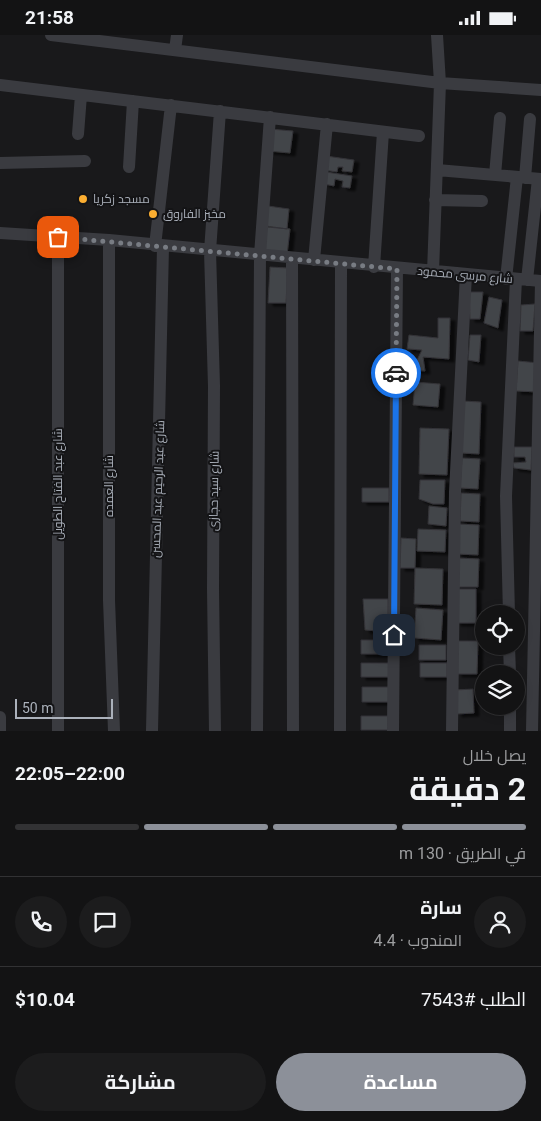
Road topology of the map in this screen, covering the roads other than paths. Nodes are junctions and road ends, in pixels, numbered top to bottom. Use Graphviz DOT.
graph roads {
  1 [pos="51,35"];
  2 [pos="177,35"];
  3 [pos="438,35"];
  4 [pos="175,50"];
  5 [pos="440,83"];
  6 [pos="0,85"];
  7 [pos="541,90"];
  8 [pos="81,95"];
  9 [pos="133,101"];
  10 [pos="171,105"];
  11 [pos="220,111"];
  12 [pos="270,117"];
  13 [pos="500,118"];
  14 [pos="530,119"];
  15 [pos="327,124"];
  16 [pos="383,132"];
  17 [pos="78,134"];
  18 [pos="419,137"];
  19 [pos="86,161"];
  20 [pos="0,163"];
  21 [pos="129,167"];
  22 [pos="436,170"];
  23 [pos="495,175"];
  24 [pos="530,179"];
  25 [pos="435,200"];
  26 [pos="482,201"];
  27 [pos="0,233"];
  28 [pos="58,237"];
  29 [pos="109,240"];
  30 [pos="159,246"];
  31 [pos="210,251"];
  32 [pos="260,255"];
  33 [pos="292,259"];
  34 [pos="314,260"];
  35 [pos="341,263"];
  36 [pos="374,267"];
  37 [pos="397,269"];
  38 [pos="433,272"];
  39 [pos="466,274"];
  40 [pos="517,279"];
  41 [pos="541,281"];
  42 [pos="508,605"];
  43 [pos="510,715"];
  44 [pos="0,717"];
  45 [pos="0,731"];
  46 [pos="58,731"];
  47 [pos="114,731"];
  48 [pos="152,731"];
  49 [pos="216,731"];
  50 [pos="257,731"];
  51 [pos="293,731"];
  52 [pos="340,731"];
  53 [pos="393,731"];
  54 [pos="452,731"];
  55 [pos="510,731"];
  56 [pos="532,731"];
  1 -- 4 [label="street"];
  2 -- 4 [label="street"];
  3 -- 5 [label="street"];
  4 -- 5 [label="street"];
  5 -- 7 [label="street"];
  5 -- 22 [label="street"];
  6 -- 8 [label="street"];
  8 -- 9 [label="street"];
  8 -- 17 [label="street"];
  9 -- 10 [label="street"];
  9 -- 21 [label="street"];
  10 -- 11 [label="street"];
  10 -- 30 [label="street, شارع عبد الرحيم عبد المحسن"];
  11 -- 12 [label="street"];
  11 -- 31 [label="street, شارع سيد حجازى"];
  12 -- 15 [label="street"];
  12 -- 32 [label="street"];
  13 -- 23 [label="street"];
  14 -- 24 [label="street"];
  15 -- 16 [label="street"];
  15 -- 34 [label="street"];
  16 -- 18 [label="street"];
  16 -- 36 [label="street"];
  19 -- 20 [label="street"];
  22 -- 23 [label="street"];
  22 -- 25 [label="street"];
  23 -- 24 [label="street"];
  24 -- 40 [label="street"];
  24 -- 40 [label="street"];
  25 -- 26 [label="street"];
  25 -- 38 [label="street"];
  27 -- 28 [label="street, شارع مرسى محمود"];
  28 -- 29 [label="street, شارع مرسى محمود"];
  28 -- 46 [label="street, شارع عبد الفتاح الطويل"];
  29 -- 30 [label="street, شارع مرسى محمود"];
  29 -- 47 [label="street, شارع العمده"];
  30 -- 31 [label="street, شارع مرسى محمود"];
  30 -- 48 [label="street, شارع عبد الرحيم عبد المحسن"];
  31 -- 32 [label="street, شارع مرسى محمود"];
  31 -- 49 [label="street, شارع سيد حجازى"];
  32 -- 33 [label="street, شارع مرسى محمود"];
  32 -- 50 [label="street"];
  33 -- 34 [label="street, شارع مرسى محمود"];
  33 -- 51 [label="street"];
  34 -- 35 [label="street, شارع مرسى محمود"];
  35 -- 36 [label="street, شارع مرسى محمود"];
  35 -- 52 [label="street"];
  36 -- 37 [label="street, شارع مرسى محمود"];
  37 -- 38 [label="street, شارع مرسى محمود"];
  37 -- 53 [label="street"];
  38 -- 39 [label="street, شارع مرسى محمود"];
  39 -- 40 [label="street, شارع مرسى محمود"];
  39 -- 54 [label="street"];
  40 -- 41 [label="street, شارع مرسى محمود"];
  40 -- 42 [label="street"];
  41 -- 56 [label="street"];
  43 -- 55 [label="street"];
  44 -- 45 [label="street"];
}
